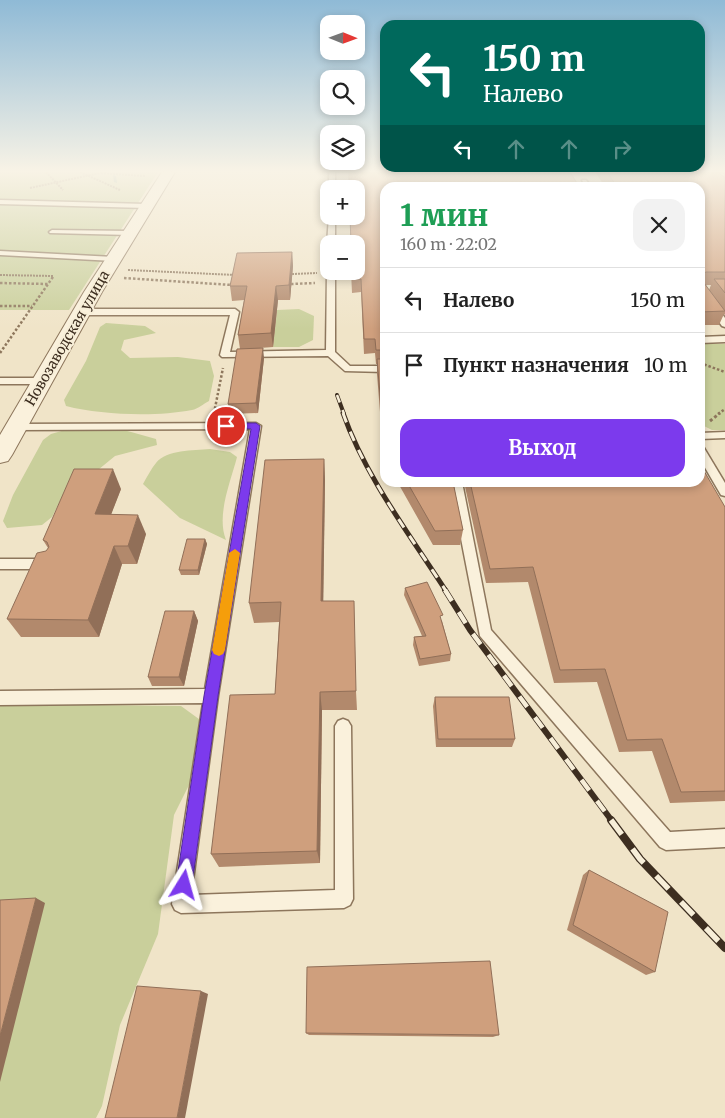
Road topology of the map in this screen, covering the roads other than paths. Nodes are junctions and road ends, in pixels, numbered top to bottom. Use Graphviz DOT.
graph roads {
  1 [pos="136,224"];
  2 [pos="52,232"];
  3 [pos="130,234"];
  4 [pos="0,253"];
  5 [pos="108,268"];
  6 [pos="331,280"];
  7 [pos="705,293"];
  8 [pos="81,312"];
  9 [pos="725,324"];
  10 [pos="725,339"];
  11 [pos="705,340"];
  12 [pos="330,353"];
  13 [pos="380,369"];
  14 [pos="0,381"];
  15 [pos="42,381"];
  16 [pos="16,427"];
  17 [pos="725,435"];
  18 [pos="705,436"];
  19 [pos="0,455"];
  20 [pos="705,458"];
  21 [pos="457,487"];
  22 [pos="725,492"];
  23 [pos="0,564"];
  24 [pos="52,564"];
  25 [pos="211,696"];
  26 [pos="0,698"];
  27 [pos="343,726"];
  28 [pos="725,838"];
  1 -- 3 [label="street, Новозаводская улица"];
  2 -- 3 [label="lane"];
  3 -- 5 [label="street, Новозаводская улица"];
  4 -- 5 [label="lane"];
  5 -- 8 [label="street, Новозаводская улица"];
  6 -- 12 [label="lane"];
  7 -- 9 [label="lane"];
  8 -- 12 [label="lane"];
  8 -- 15 [label="street, Новозаводская улица"];
  10 -- 11 [label="lane"];
  12 -- 13 [label="lane"];
  14 -- 15 [label="lane"];
  15 -- 16 [label="street, Новозаводская улица"];
  16 -- 19 [label="street, Новозаводская улица"];
  16 -- 25 [label="lane"];
  17 -- 18 [label="lane"];
  20 -- 22 [label="lane"];
  21 -- 28 [label="lane"];
  23 -- 24 [label="lane"];
  25 -- 26 [label="lane"];
  25 -- 27 [label="lane"];
}
